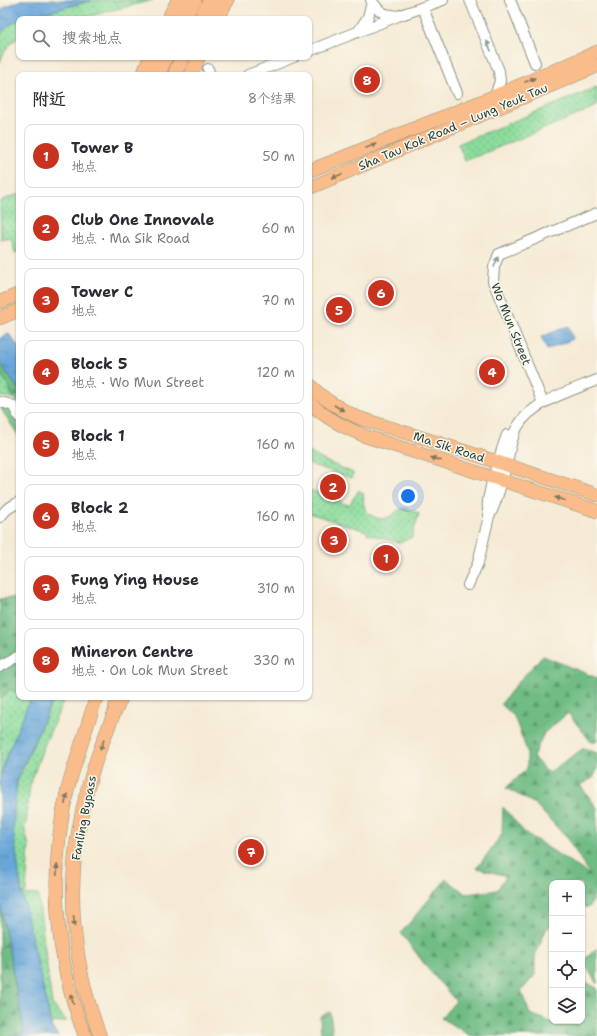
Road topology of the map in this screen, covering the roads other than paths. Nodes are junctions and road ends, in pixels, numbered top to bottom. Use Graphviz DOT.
graph roads {
  1 [pos="179,0"];
  2 [pos="194,0"];
  3 [pos="443,0"];
  4 [pos="470,0"];
  5 [pos="510,0"];
  6 [pos="371,1"];
  7 [pos="222,7"];
  8 [pos="425,13"];
  9 [pos="171,16"];
  10 [pos="185,16"];
  11 [pos="206,16"];
  12 [pos="398,16"];
  13 [pos="358,32"];
  14 [pos="312,50"];
  15 [pos="597,52"];
  16 [pos="150,60"];
  17 [pos="163,60"];
  18 [pos="181,60"];
  19 [pos="198,60"];
  20 [pos="286,60"];
  21 [pos="535,63"];
  22 [pos="597,66"];
  23 [pos="145,72"];
  24 [pos="159,72"];
  25 [pos="176,72"];
  26 [pos="192,72"];
  27 [pos="256,72"];
  28 [pos="457,93"];
  29 [pos="495,96"];
  30 [pos="312,170"];
  31 [pos="312,187"];
  32 [pos="597,213"];
  33 [pos="16,295"];
  34 [pos="0,302"];
  35 [pos="16,311"];
  36 [pos="0,318"];
  37 [pos="597,376"];
  38 [pos="597,380"];
  39 [pos="312,387"];
  40 [pos="542,401"];
  41 [pos="0,402"];
  42 [pos="312,405"];
  43 [pos="16,411"];
  44 [pos="502,464"];
  45 [pos="498,479"];
  46 [pos="597,495"];
  47 [pos="16,504"];
  48 [pos="597,511"];
  49 [pos="0,517"];
  50 [pos="468,585"];
  51 [pos="16,658"];
  52 [pos="0,667"];
  53 [pos="95,700"];
  54 [pos="119,701"];
  55 [pos="85,1036"];
  56 [pos="100,1036"];
  1 -- 9 [label="highway"];
  2 -- 10 [label="highway"];
  3 -- 12 [label="street"];
  29 -- 4 [label="street, one-way"];
  5 -- 21 [label="street"];
  6 -- 12 [label="street"];
  6 -- 13 [label="street"];
  7 -- 11 [label="highway"];
  8 -- 28 [label="street"];
  12 -- 13 [label="street"];
  13 -- 14 [label="street"];
  29 -- 15 [label="main road, Sha Tau Kok Road – Lung Yeuk Tau, one-way"];
  16 -- 23 [label="highway"];
  17 -- 24 [label="highway"];
  18 -- 25 [label="highway"];
  19 -- 26 [label="main road"];
  20 -- 27 [label="street"];
  22 -- 31 [label="main road, Sha Tau Kok Road – Lung Yeuk Tau, one-way"];
  30 -- 29 [label="main road, Sha Tau Kok Road – Lung Yeuk Tau, one-way"];
  40 -- 32 [label="street, Wo Mun Street, one-way"];
  33 -- 34 [label="main road"];
  35 -- 36 [label="main road"];
  37 -- 40 [label="street"];
  38 -- 40 [label="street"];
  39 -- 44 [label="main road, Ma Sik Road, one-way"];
  40 -- 44 [label="street"];
  41 -- 43 [label="street"];
  45 -- 42 [label="main road, Ma Sik Road, one-way"];
  44 -- 45 [label="street"];
  44 -- 46 [label="main road, Ma Sik Road"];
  48 -- 45 [label="main road, Ma Sik Road, one-way"];
  45 -- 50 [label="street"];
  47 -- 49 [label="street"];
  51 -- 52 [label="street"];
  55 -- 53 [label="main road, Fanling Bypass, one-way"];
  54 -- 56 [label="main road, Fanling Bypass, one-way"];
}
